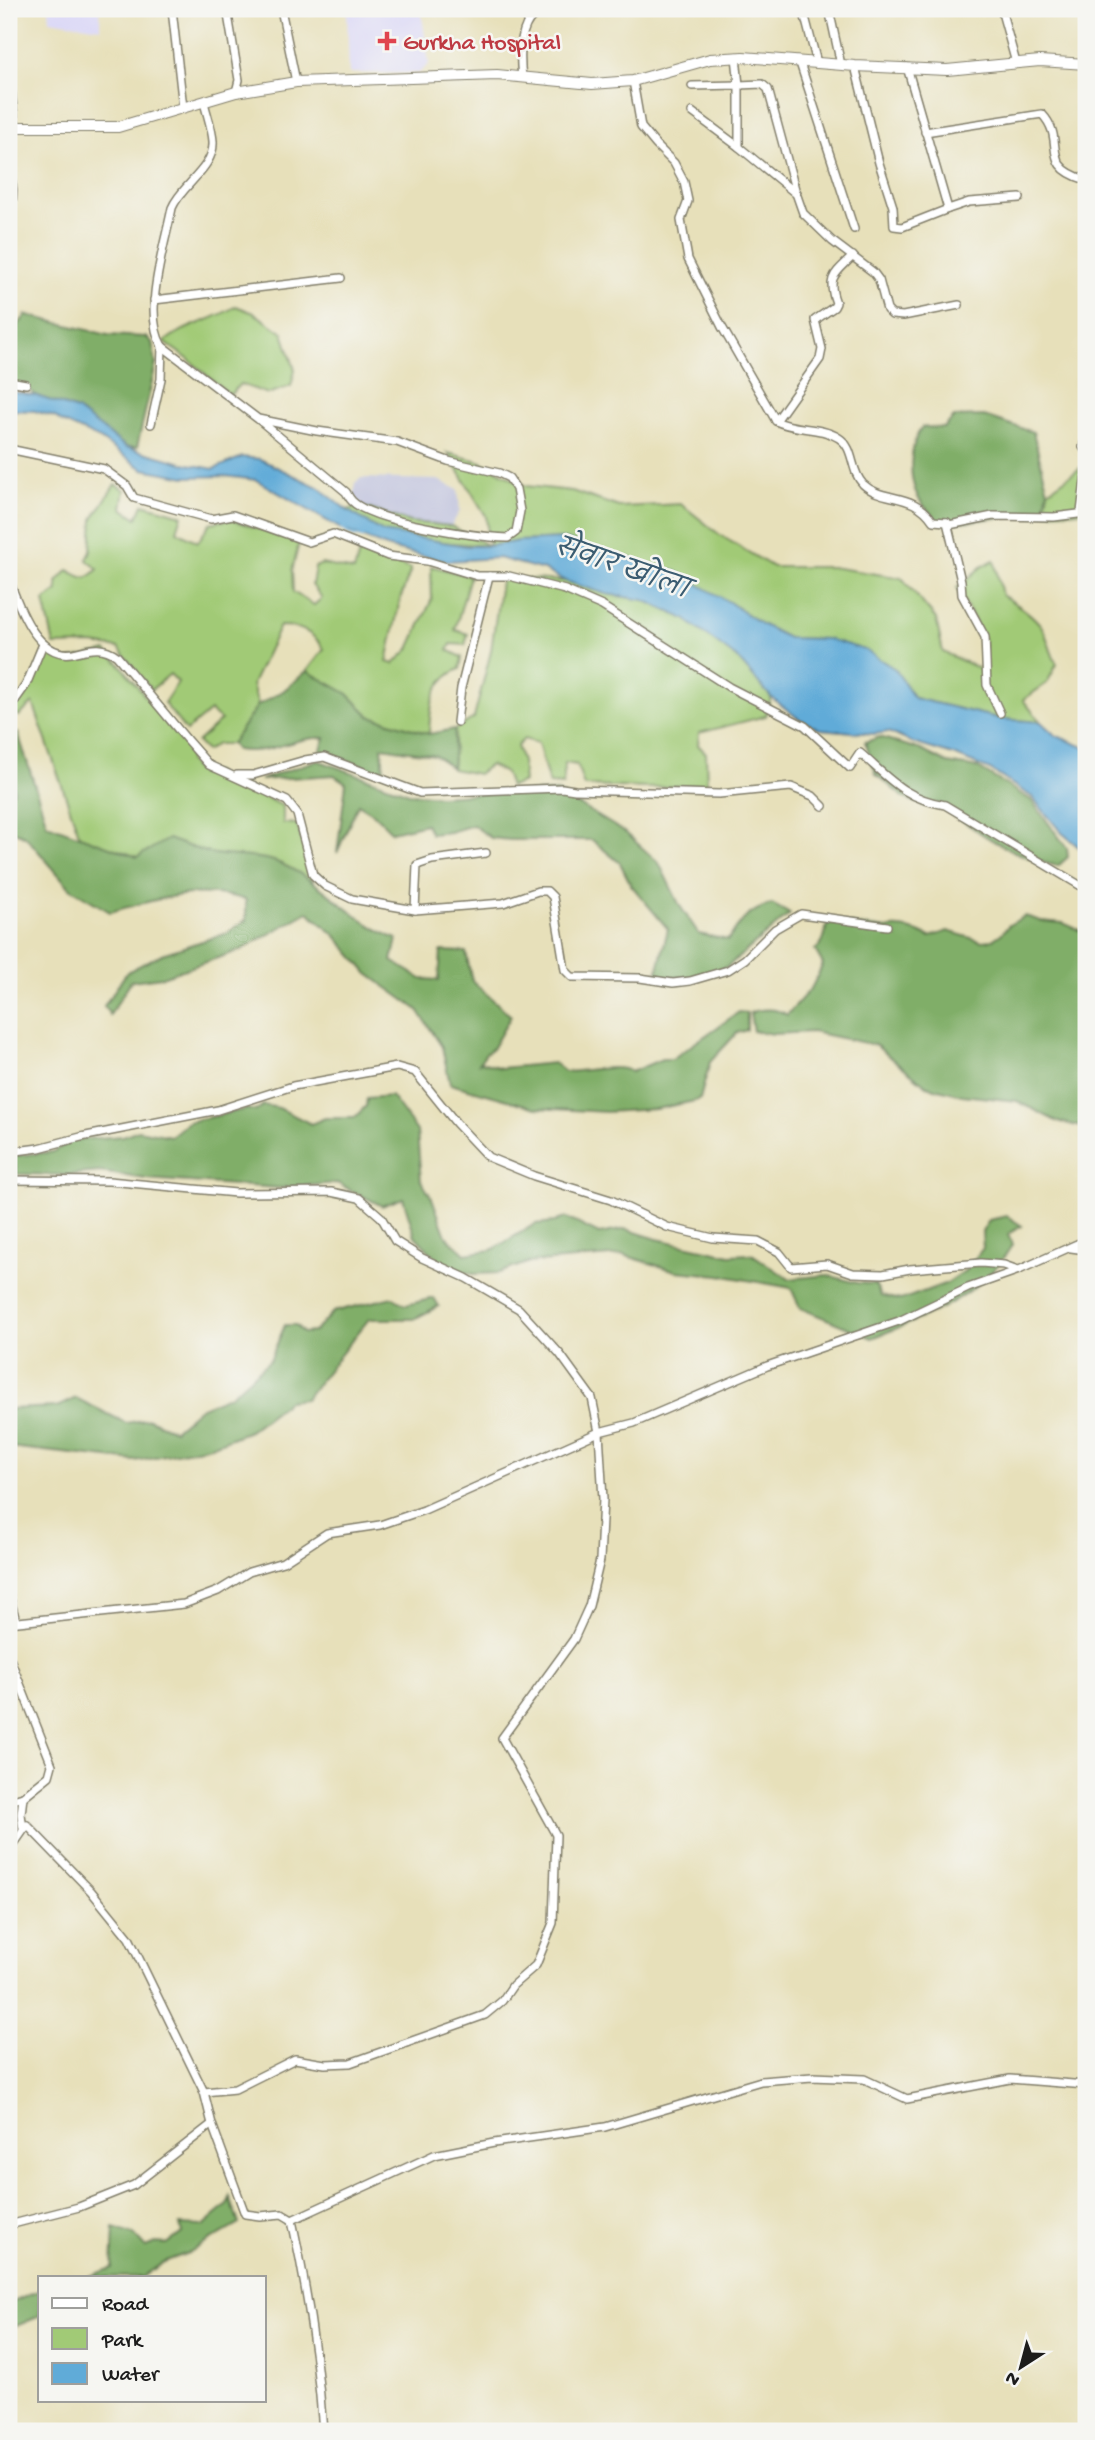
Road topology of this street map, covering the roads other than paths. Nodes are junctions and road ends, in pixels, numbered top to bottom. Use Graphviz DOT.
graph roads {
  1 [pos="172,9"];
  2 [pos="227,9"];
  3 [pos="281,9"];
  4 [pos="549,9"];
  5 [pos="829,9"];
  6 [pos="1001,9"];
  7 [pos="804,11"];
  8 [pos="736,57"];
  9 [pos="800,63"];
  10 [pos="817,63"];
  11 [pos="1016,63"];
  12 [pos="1086,64"];
  13 [pos="841,65"];
  14 [pos="855,66"];
  15 [pos="907,67"];
  16 [pos="9,71"];
  17 [pos="522,78"];
  18 [pos="632,81"];
  19 [pos="296,82"];
  20 [pos="739,85"];
  21 [pos="692,86"];
  22 [pos="236,92"];
  23 [pos="204,102"];
  24 [pos="183,108"];
  25 [pos="692,112"];
  26 [pos="12,128"];
  27 [pos="925,132"];
  28 [pos="739,147"];
  29 [pos="9,166"];
  30 [pos="1086,180"];
  31 [pos="796,193"];
  32 [pos="1020,198"];
  33 [pos="12,203"];
  34 [pos="948,209"];
  35 [pos="854,229"];
  36 [pos="853,256"];
  37 [pos="341,278"];
  38 [pos="154,300"];
  39 [pos="960,305"];
  40 [pos="162,346"];
  41 [pos="9,381"];
  42 [pos="26,384"];
  43 [pos="258,419"];
  44 [pos="776,421"];
  45 [pos="151,424"];
  46 [pos="1086,438"];
  47 [pos="9,449"];
  48 [pos="1086,452"];
  49 [pos="1086,472"];
  50 [pos="1084,513"];
  51 [pos="947,522"];
  52 [pos="489,576"];
  53 [pos="9,580"];
  54 [pos="43,644"];
  55 [pos="9,709"];
  56 [pos="1000,713"];
  57 [pos="457,722"];
  58 [pos="234,775"];
  59 [pos="823,806"];
  60 [pos="486,853"];
  61 [pos="1086,889"];
  62 [pos="415,910"];
  63 [pos="887,926"];
  64 [pos="9,1152"];
  65 [pos="9,1180"];
  66 [pos="1086,1240"];
  67 [pos="1071,1248"];
  68 [pos="1086,1250"];
  69 [pos="1019,1270"];
  70 [pos="600,1432"];
  71 [pos="9,1595"];
  72 [pos="12,1622"];
  73 [pos="9,1656"];
  74 [pos="23,1797"];
  75 [pos="9,1801"];
  76 [pos="27,1825"];
  77 [pos="9,1843"];
  78 [pos="1086,2085"];
  79 [pos="204,2092"];
  80 [pos="212,2124"];
  81 [pos="292,2220"];
  82 [pos="9,2225"];
  83 [pos="323,2431"];
  1 -- 24 [label="street"];
  2 -- 22 [label="street"];
  3 -- 19 [label="street"];
  4 -- 17 [label="street"];
  5 -- 7 [label="street"];
  5 -- 13 [label="street"];
  6 -- 11 [label="street"];
  7 -- 10 [label="street"];
  8 -- 9 [label="street"];
  8 -- 18 [label="street"];
  8 -- 20 [label="street"];
  9 -- 10 [label="street"];
  9 -- 35 [label="street"];
  10 -- 13 [label="street"];
  11 -- 12 [label="street"];
  11 -- 15 [label="street"];
  13 -- 14 [label="street"];
  14 -- 15 [label="street"];
  14 -- 34 [label="street"];
  15 -- 27 [label="street"];
  16 -- 26 [label="street"];
  17 -- 18 [label="street"];
  17 -- 19 [label="street"];
  18 -- 44 [label="street"];
  19 -- 22 [label="street"];
  20 -- 21 [label="street"];
  20 -- 28 [label="street"];
  20 -- 31 [label="street"];
  22 -- 23 [label="street"];
  23 -- 24 [label="street"];
  23 -- 38 [label="street"];
  24 -- 26 [label="street"];
  25 -- 28 [label="street"];
  27 -- 30 [label="street"];
  27 -- 34 [label="street"];
  28 -- 31 [label="street"];
  29 -- 33 [label="street"];
  31 -- 36 [label="street"];
  32 -- 34 [label="street"];
  36 -- 39 [label="street"];
  36 -- 44 [label="street"];
  37 -- 38 [label="street"];
  38 -- 40 [label="street"];
  40 -- 43 [label="street"];
  40 -- 45 [label="street"];
  41 -- 42 [label="street"];
  43 -- 43 [label="street"];
  44 -- 51 [label="street"];
  46 -- 48 [label="street"];
  47 -- 52 [label="street"];
  49 -- 50 [label="street"];
  50 -- 51 [label="street"];
  51 -- 56 [label="street"];
  52 -- 57 [label="street"];
  52 -- 61 [label="street"];
  53 -- 54 [label="street"];
  54 -- 55 [label="street"];
  54 -- 58 [label="street"];
  58 -- 59 [label="street"];
  58 -- 62 [label="street"];
  60 -- 62 [label="street"];
  62 -- 63 [label="street"];
  64 -- 69 [label="street"];
  65 -- 70 [label="street"];
  66 -- 67 [label="street"];
  67 -- 68 [label="street"];
  67 -- 69 [label="street"];
  69 -- 70 [label="street"];
  70 -- 72 [label="street"];
  70 -- 79 [label="street"];
  71 -- 72 [label="street"];
  73 -- 74 [label="street"];
  74 -- 75 [label="street"];
  74 -- 76 [label="street"];
  76 -- 77 [label="street"];
  76 -- 79 [label="street"];
  78 -- 81 [label="street"];
  79 -- 80 [label="street"];
  80 -- 81 [label="street"];
  80 -- 82 [label="street"];
  81 -- 83 [label="street"];
}
